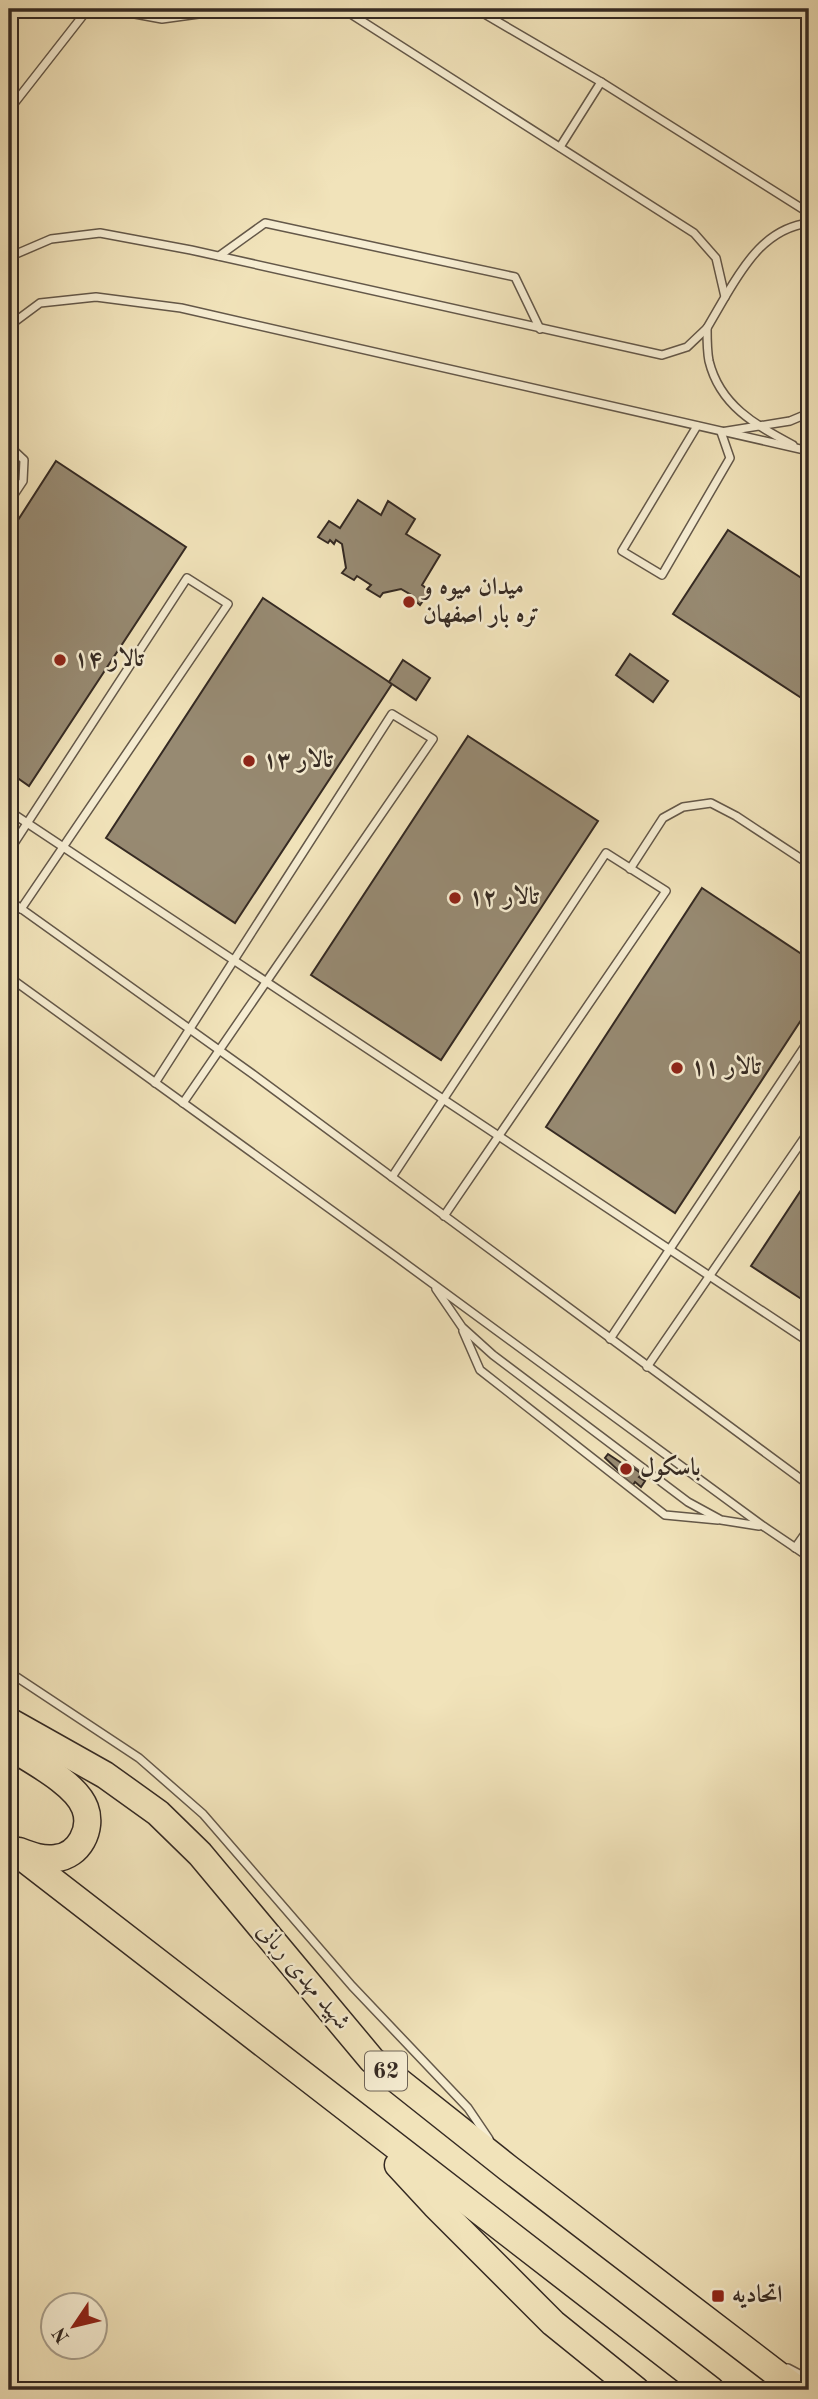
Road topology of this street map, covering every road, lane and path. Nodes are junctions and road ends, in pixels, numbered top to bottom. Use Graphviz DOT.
graph roads {
  1 [pos="12,9"];
  2 [pos="88,9"];
  3 [pos="108,9"];
  4 [pos="219,9"];
  5 [pos="343,9"];
  6 [pos="476,9"];
  7 [pos="9,13"];
  8 [pos="601,82"];
  9 [pos="9,110"];
  10 [pos="560,147"];
  11 [pos="809,213"];
  12 [pos="809,223"];
  13 [pos="219,256"];
  14 [pos="9,257"];
  15 [pos="725,297"];
  16 [pos="9,326"];
  17 [pos="707,328"];
  18 [pos="540,329"];
  19 [pos="809,413"];
  20 [pos="697,426"];
  21 [pos="759,427"];
  22 [pos="721,432"];
  23 [pos="9,446"];
  24 [pos="806,451"];
  25 [pos="9,502"];
  26 [pos="9,811"];
  27 [pos="27,823"];
  28 [pos="63,847"];
  29 [pos="9,851"];
  30 [pos="809,864"];
  31 [pos="630,869"];
  32 [pos="9,900"];
  33 [pos="21,909"];
  34 [pos="234,961"];
  35 [pos="9,977"];
  36 [pos="267,982"];
  37 [pos="190,1029"];
  38 [pos="809,1040"];
  39 [pos="220,1051"];
  40 [pos="155,1083"];
  41 [pos="443,1099"];
  42 [pos="183,1103"];
  43 [pos="809,1131"];
  44 [pos="499,1136"];
  45 [pos="391,1177"];
  46 [pos="444,1216"];
  47 [pos="670,1250"];
  48 [pos="709,1276"];
  49 [pos="431,1283"];
  50 [pos="462,1327"];
  51 [pos="610,1339"];
  52 [pos="809,1342"];
  53 [pos="647,1367"];
  54 [pos="809,1485"];
  55 [pos="721,1520"];
  56 [pos="763,1526"];
  57 [pos="809,1528"];
  58 [pos="795,1548"];
  59 [pos="809,1557"];
  60 [pos="9,1672"];
  61 [pos="9,1721"];
  62 [pos="9,1746"];
  63 [pos="10,1848"];
  64 [pos="352,2114"];
  65 [pos="508,2168"];
  66 [pos="734,2340"];
  67 [pos="809,2379"];
  68 [pos="636,2390"];
  69 [pos="710,2390"];
  70 [pos="798,2390"];
  1 -- 7 [label="lane"];
  2 -- 9 [label="lane"];
  3 -- 4 [label="lane"];
  5 -- 10 [label="lane"];
  6 -- 8 [label="lane"];
  8 -- 10 [label="lane"];
  8 -- 11 [label="lane"];
  10 -- 15 [label="lane"];
  12 -- 15 [label="lane"];
  13 -- 14 [label="lane"];
  13 -- 18 [label="lane"];
  13 -- 18 [label="lane"];
  15 -- 17 [label="lane"];
  16 -- 20 [label="lane"];
  17 -- 18 [label="lane"];
  17 -- 21 [label="lane"];
  19 -- 21 [label="lane"];
  20 -- 22 [label="lane"];
  20 -- 22 [label="lane"];
  21 -- 22 [label="lane"];
  21 -- 24 [label="lane"];
  22 -- 24 [label="lane"];
  23 -- 25 [label="lane"];
  26 -- 27 [label="lane"];
  27 -- 28 [label="lane"];
  27 -- 28 [label="lane"];
  27 -- 29 [label="lane"];
  28 -- 33 [label="lane"];
  28 -- 34 [label="lane"];
  30 -- 31 [label="lane"];
  31 -- 41 [label="lane"];
  31 -- 44 [label="lane"];
  32 -- 33 [label="lane"];
  33 -- 37 [label="lane"];
  34 -- 36 [label="lane"];
  34 -- 36 [label="lane"];
  34 -- 37 [label="lane"];
  35 -- 40 [label="lane"];
  36 -- 39 [label="lane"];
  36 -- 41 [label="lane"];
  37 -- 39 [label="lane"];
  37 -- 40 [label="lane"];
  38 -- 47 [label="lane"];
  39 -- 42 [label="lane"];
  39 -- 45 [label="lane"];
  40 -- 42 [label="lane"];
  41 -- 44 [label="lane"];
  41 -- 45 [label="lane"];
  42 -- 49 [label="lane"];
  43 -- 48 [label="lane"];
  44 -- 46 [label="lane"];
  44 -- 47 [label="lane"];
  45 -- 46 [label="lane"];
  46 -- 51 [label="lane"];
  47 -- 48 [label="lane"];
  47 -- 51 [label="lane"];
  48 -- 52 [label="lane"];
  48 -- 53 [label="lane"];
  49 -- 50 [label="lane"];
  49 -- 56 [label="lane"];
  50 -- 55 [label="lane"];
  50 -- 55 [label="lane"];
  51 -- 53 [label="lane"];
  53 -- 54 [label="lane"];
  55 -- 56 [label="lane"];
  56 -- 58 [label="lane"];
  57 -- 58 [label="lane"];
  58 -- 59 [label="lane"];
  60 -- 65 [label="lane"];
  61 -- 65 [label="highway, شهید مهدی ربانی / 62"];
  62 -- 63 [label="highway"];
  63 -- 64 [label="highway, 62"];
  64 -- 68 [label="highway"];
  64 -- 69 [label="highway, 62"];
  65 -- 66 [label="highway, شهید مهدی ربانی / 62"];
  66 -- 67 [label="lane"];
  66 -- 70 [label="highway, شهید مهدی ربانی / 62"];
}
